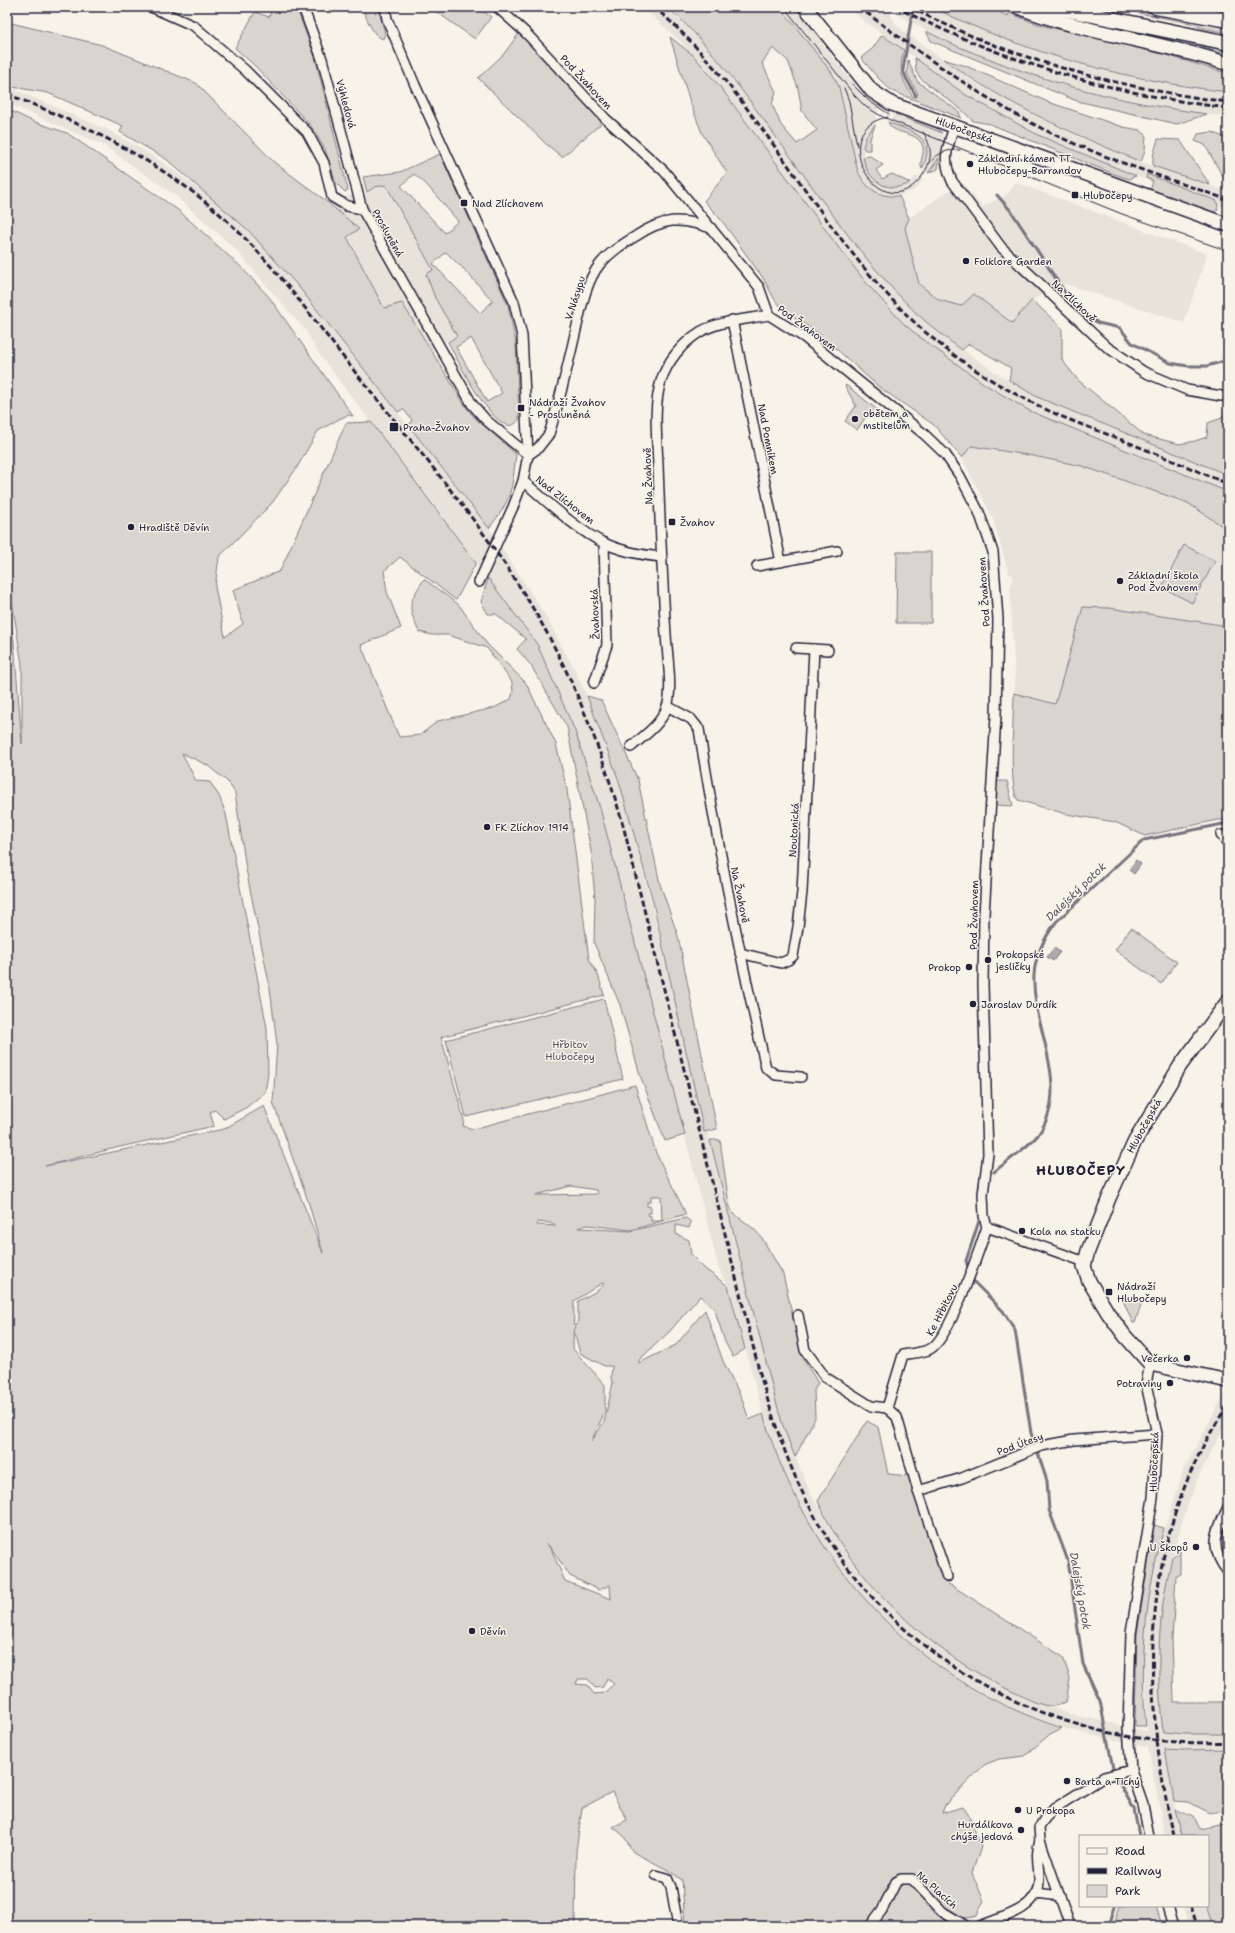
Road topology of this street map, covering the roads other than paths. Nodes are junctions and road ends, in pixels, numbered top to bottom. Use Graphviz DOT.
graph roads {
  1 [pos="151,7"];
  2 [pos="303,7"];
  3 [pos="385,7"];
  4 [pos="497,7"];
  5 [pos="805,7"];
  6 [pos="1018,7"];
  7 [pos="1041,7"];
  8 [pos="1054,7"];
  9 [pos="1156,7"];
  10 [pos="1228,20"];
  11 [pos="1102,32"];
  12 [pos="1228,43"];
  13 [pos="1228,64"];
  14 [pos="954,127"];
  15 [pos="362,209"];
  16 [pos="1228,225"];
  17 [pos="712,228"];
  18 [pos="769,315"];
  19 [pos="732,320"];
  20 [pos="1220,396"];
  21 [pos="528,455"];
  22 [pos="523,481"];
  23 [pos="604,543"];
  24 [pos="837,551"];
  25 [pos="661,557"];
  26 [pos="782,562"];
  27 [pos="756,566"];
  28 [pos="479,582"];
  29 [pos="796,648"];
  30 [pos="814,649"];
  31 [pos="828,650"];
  32 [pos="594,683"];
  33 [pos="667,706"];
  34 [pos="632,747"];
  35 [pos="1220,835"];
  36 [pos="1228,843"];
  37 [pos="740,953"];
  38 [pos="1228,1001"];
  39 [pos="801,1077"];
  40 [pos="987,1227"];
  41 [pos="1084,1262"];
  42 [pos="798,1315"];
  43 [pos="1150,1364"];
  44 [pos="1228,1382"];
  45 [pos="887,1408"];
  46 [pos="1157,1434"];
  47 [pos="918,1491"];
  48 [pos="1228,1507"];
  49 [pos="1228,1572"];
  50 [pos="947,1577"];
  51 [pos="1131,1770"];
  52 [pos="1150,1835"];
  53 [pos="1040,1840"];
  54 [pos="656,1874"];
  55 [pos="1036,1893"];
  56 [pos="1060,1896"];
  57 [pos="1167,1907"];
  58 [pos="678,1926"];
  59 [pos="870,1926"];
  60 [pos="966,1926"];
  61 [pos="980,1926"];
  62 [pos="1070,1926"];
  63 [pos="1173,1926"];
  1 -- 15 [label="street, Prosluněná"];
  2 -- 15 [label="street, Výhledová"];
  3 -- 21 [label="street, Nad Zlíchovem"];
  4 -- 17 [label="street, Pod Žvahovem"];
  5 -- 14 [label="street, Hlubočepská"];
  6 -- 11 [label="street"];
  7 -- 11 [label="street"];
  8 -- 12 [label="main road"];
  9 -- 10 [label="main road"];
  11 -- 13 [label="street"];
  14 -- 16 [label="street, Hlubočepská"];
  14 -- 20 [label="street, Na Zlíchově"];
  15 -- 21 [label="street, Prosluněná"];
  17 -- 18 [label="street, Pod Žvahovem"];
  17 -- 21 [label="street, V Násypu"];
  18 -- 19 [label="street, Na Žvahově"];
  18 -- 40 [label="street, Pod Žvahovem"];
  19 -- 25 [label="street, Na Žvahově"];
  19 -- 26 [label="street, Nad Pomníkem"];
  21 -- 22 [label="street, Nad Zlíchovem"];
  22 -- 23 [label="street, Nad Zlíchovem"];
  22 -- 28 [label="street"];
  23 -- 25 [label="street, Nad Zlíchovem"];
  23 -- 32 [label="street, Žvahovská"];
  24 -- 26 [label="street"];
  25 -- 33 [label="street, Na Žvahově"];
  26 -- 27 [label="street"];
  29 -- 30 [label="street"];
  30 -- 31 [label="street"];
  30 -- 37 [label="street, Noutonická"];
  33 -- 34 [label="street, Na Žvahově"];
  33 -- 37 [label="street, Na Žvahově"];
  35 -- 36 [label="street"];
  37 -- 39 [label="street, Na Žvahově"];
  38 -- 41 [label="street, Hlubočepská"];
  40 -- 41 [label="street"];
  40 -- 45 [label="street, Ke Hřbitovu"];
  41 -- 43 [label="street"];
  42 -- 45 [label="street"];
  43 -- 44 [label="street"];
  43 -- 46 [label="street, Hlubočepská"];
  45 -- 47 [label="street"];
  46 -- 47 [label="street, Pod Útesy"];
  46 -- 51 [label="street, Hlubočepská"];
  47 -- 50 [label="street"];
  48 -- 49 [label="street"];
  51 -- 52 [label="street, Hlubočepská"];
  51 -- 53 [label="street"];
  53 -- 55 [label="street"];
  53 -- 56 [label="street"];
  54 -- 58 [label="street"];
  55 -- 56 [label="street"];
  55 -- 61 [label="street"];
  56 -- 62 [label="street"];
  57 -- 63 [label="street"];
  59 -- 60 [label="street, Na Placích"];
}
